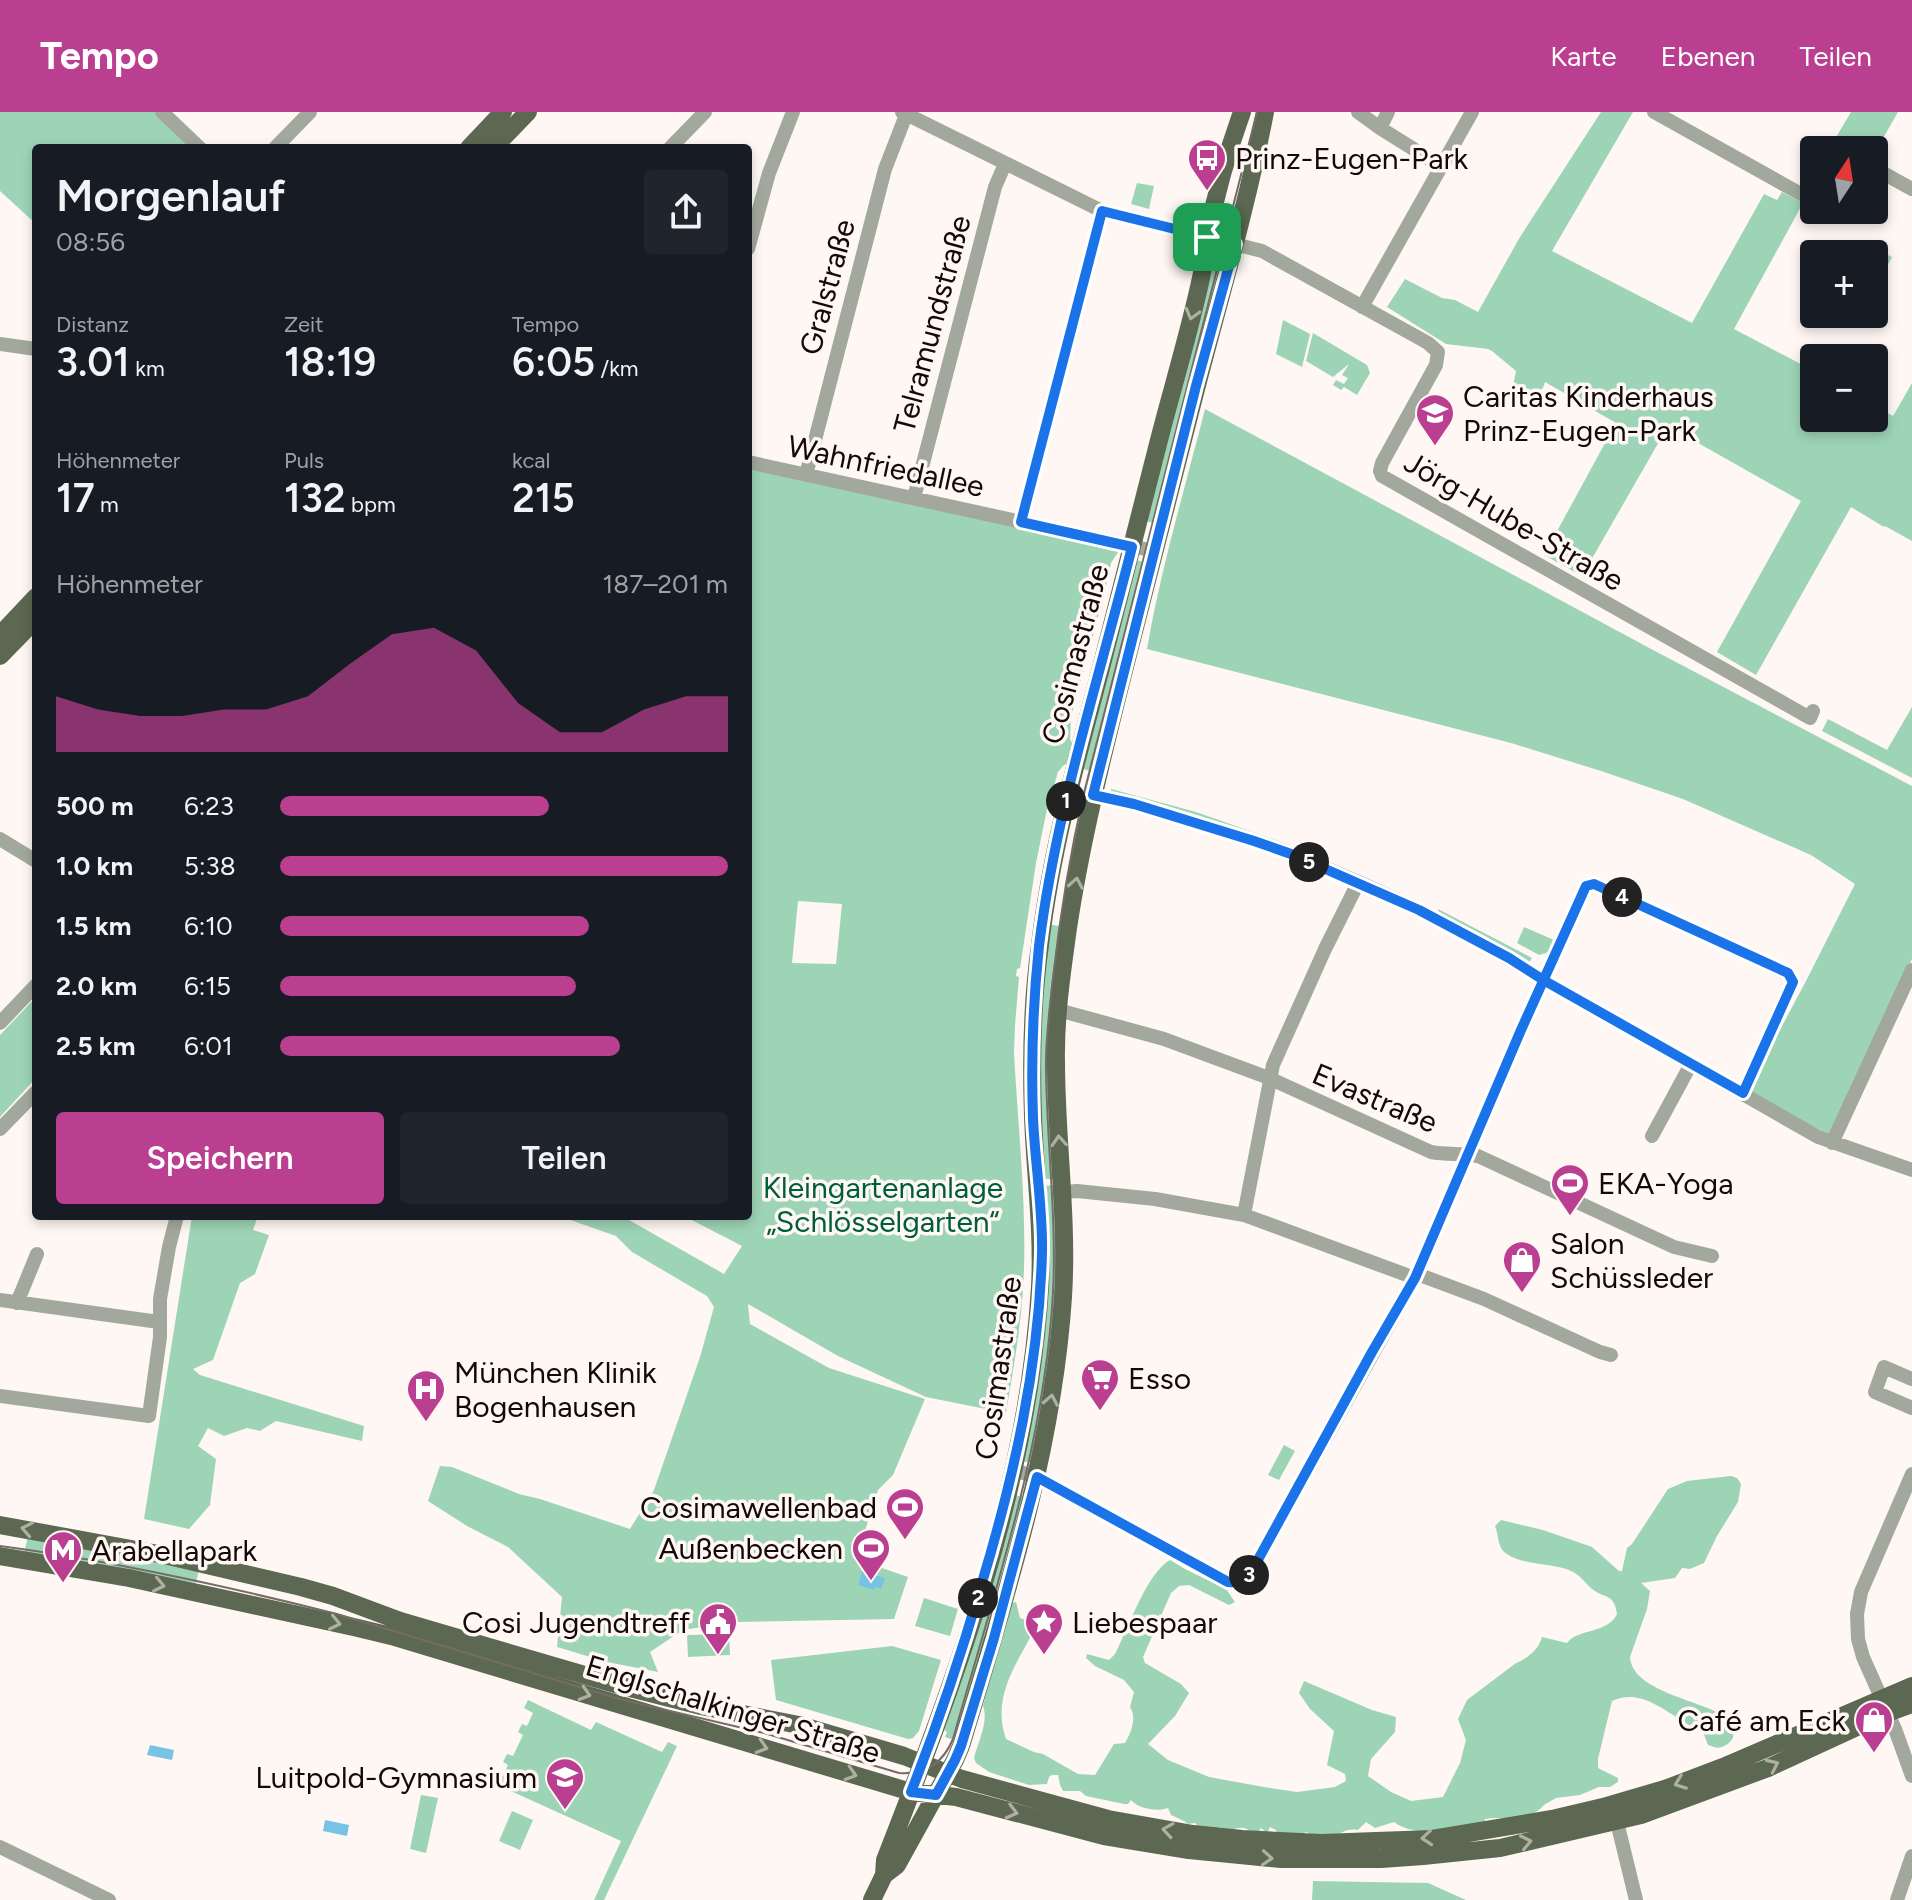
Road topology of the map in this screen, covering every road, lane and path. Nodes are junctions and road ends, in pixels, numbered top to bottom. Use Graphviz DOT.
graph roads {
  1 [pos="162,112"];
  2 [pos="310,112"];
  3 [pos="503,112"];
  4 [pos="528,112"];
  5 [pos="705,112"];
  6 [pos="793,112"];
  7 [pos="1242,112"];
  8 [pos="1265,112"];
  9 [pos="1358,112"];
  10 [pos="1388,112"];
  11 [pos="1472,112"];
  12 [pos="1654,112"];
  13 [pos="904,114"];
  14 [pos="925,118"];
  15 [pos="1380,128"];
  16 [pos="196,144"];
  17 [pos="279,144"];
  18 [pos="473,144"];
  19 [pos="497,144"];
  20 [pos="674,144"];
  21 [pos="1445,162"];
  22 [pos="1005,164"];
  23 [pos="1888,176"];
  24 [pos="1912,189"];
  25 [pos="1800,193"];
  26 [pos="1102,211"];
  27 [pos="752,235"];
  28 [pos="1207,237"];
  29 [pos="1235,244"];
  30 [pos="1362,307"];
  31 [pos="0,344"];
  32 [pos="32,348"];
  33 [pos="752,463"];
  34 [pos="806,475"];
  35 [pos="914,498"];
  36 [pos="1021,522"];
  37 [pos="1132,547"];
  38 [pos="1154,551"];
  39 [pos="32,601"];
  40 [pos="32,623"];
  41 [pos="0,635"];
  42 [pos="0,656"];
  43 [pos="1813,711"];
  44 [pos="1069,790"];
  45 [pos="1093,795"];
  46 [pos="3,844"];
  47 [pos="32,859"];
  48 [pos="1358,883"];
  49 [pos="1912,970"];
  50 [pos="1545,981"];
  51 [pos="32,989"];
  52 [pos="1058,1010"];
  53 [pos="0,1023"];
  54 [pos="1691,1064"];
  55 [pos="1269,1078"];
  56 [pos="1743,1093"];
  57 [pos="32,1096"];
  58 [pos="0,1129"];
  59 [pos="1652,1136"];
  60 [pos="1832,1143"];
  61 [pos="1468,1154"];
  62 [pos="1912,1170"];
  63 [pos="1063,1192"];
  64 [pos="1244,1215"];
  65 [pos="176,1220"];
  66 [pos="37,1254"];
  67 [pos="1712,1256"];
  68 [pos="1416,1276"];
  69 [pos="0,1300"];
  70 [pos="17,1303"];
  71 [pos="159,1322"];
  72 [pos="1611,1355"];
  73 [pos="1912,1379"];
  74 [pos="0,1396"];
  75 [pos="1912,1408"];
  76 [pos="1013,1470"];
  77 [pos="1912,1474"];
  78 [pos="1037,1477"];
  79 [pos="0,1525"];
  80 [pos="0,1556"];
  81 [pos="1912,1686"];
  82 [pos="1912,1704"];
  83 [pos="1884,1706"];
  84 [pos="923,1763"];
  85 [pos="948,1774"];
  86 [pos="1912,1776"];
  87 [pos="911,1792"];
  88 [pos="936,1795"];
  89 [pos="1617,1822"];
  90 [pos="0,1847"];
  91 [pos="1912,1856"];
  92 [pos="884,1875"];
  93 [pos="109,1900"];
  94 [pos="872,1900"];
  95 [pos="1636,1900"];
  96 [pos="1897,1900"];
  1 -- 16 [label="street"];
  2 -- 17 [label="street"];
  3 -- 18 [label="main road"];
  4 -- 19 [label="main road"];
  5 -- 20 [label="street"];
  6 -- 27 [label="street"];
  7 -- 28 [label="main road, Cosimastraße"];
  8 -- 29 [label="main road, Cosimastraße"];
  9 -- 15 [label="street"];
  10 -- 15 [label="street"];
  11 -- 21 [label="street"];
  12 -- 25 [label="street"];
  13 -- 14 [label="street"];
  13 -- 34 [label="street, Gralstraße"];
  14 -- 22 [label="street"];
  15 -- 21 [label="street"];
  21 -- 30 [label="street"];
  22 -- 26 [label="street"];
  22 -- 35 [label="street, Telramundstraße"];
  23 -- 24 [label="street"];
  26 -- 28 [label="street"];
  26 -- 36 [label="street"];
  28 -- 29 [label="street"];
  28 -- 37 [label="main road, Cosimastraße, one-way"];
  29 -- 30 [label="street, Jörg-Hube-Straße"];
  29 -- 38 [label="main road, Cosimastraße"];
  30 -- 43 [label="street, Jörg-Hube-Straße"];
  31 -- 32 [label="street"];
  33 -- 34 [label="street, Wahnfriedallee"];
  34 -- 35 [label="street, Wahnfriedallee"];
  35 -- 36 [label="street, Wahnfriedallee"];
  36 -- 37 [label="street, Wahnfriedallee"];
  37 -- 38 [label="street, Wahnfriedallee"];
  37 -- 44 [label="main road, Cosimastraße"];
  38 -- 45 [label="main road, Cosimastraße"];
  39 -- 41 [label="main road"];
  40 -- 42 [label="main road"];
  44 -- 45 [label="main road"];
  44 -- 76 [label="main road, Cosimastraße"];
  45 -- 48 [label="street"];
  52 -- 45 [label="main road, Cosimastraße, one-way"];
  46 -- 47 [label="street"];
  48 -- 50 [label="street"];
  48 -- 55 [label="street"];
  49 -- 60 [label="street"];
  50 -- 54 [label="street"];
  50 -- 56 [label="street"];
  50 -- 61 [label="street"];
  51 -- 53 [label="street"];
  52 -- 55 [label="street, Evastraße"];
  63 -- 52 [label="main road, Cosimastraße, one-way"];
  54 -- 56 [label="street"];
  54 -- 59 [label="street"];
  55 -- 61 [label="street, Evastraße"];
  55 -- 64 [label="street"];
  56 -- 60 [label="street"];
  57 -- 58 [label="street"];
  60 -- 62 [label="street"];
  61 -- 67 [label="street, Evastraße"];
  61 -- 68 [label="street"];
  63 -- 64 [label="street"];
  78 -- 63 [label="main road, Cosimastraße, one-way"];
  64 -- 68 [label="street"];
  65 -- 71 [label="street"];
  66 -- 70 [label="street"];
  68 -- 72 [label="street"];
  68 -- 78 [label="street"];
  69 -- 70 [label="street"];
  70 -- 71 [label="street"];
  71 -- 74 [label="street"];
  73 -- 75 [label="street"];
  76 -- 78 [label="street"];
  76 -- 84 [label="main road, Cosimastraße"];
  77 -- 83 [label="street"];
  78 -- 85 [label="main road, Cosimastraße"];
  84 -- 79 [label="main road, Englschalkinger Straße, one-way"];
  80 -- 87 [label="main road, Englschalkinger Straße, one-way"];
  81 -- 83 [label="main road, Englschalkinger Straße"];
  82 -- 83 [label="main road, Englschalkinger Straße"];
  83 -- 85 [label="main road, Englschalkinger Straße, one-way"];
  83 -- 86 [label="street"];
  89 -- 83 [label="main road, Englschalkinger Straße, one-way"];
  84 -- 85 [label="main road, Englschalkinger Straße"];
  84 -- 87 [label="main road, Cosimastraße"];
  85 -- 88 [label="main road, Cosimastraße"];
  87 -- 88 [label="main road, Englschalkinger Straße"];
  87 -- 92 [label="main road, Cosimastraße"];
  88 -- 89 [label="main road, Englschalkinger Straße, one-way"];
  88 -- 92 [label="main road, Cosimastraße"];
  89 -- 95 [label="street"];
  90 -- 93 [label="street"];
  91 -- 96 [label="street"];
  92 -- 94 [label="main road"];
}
